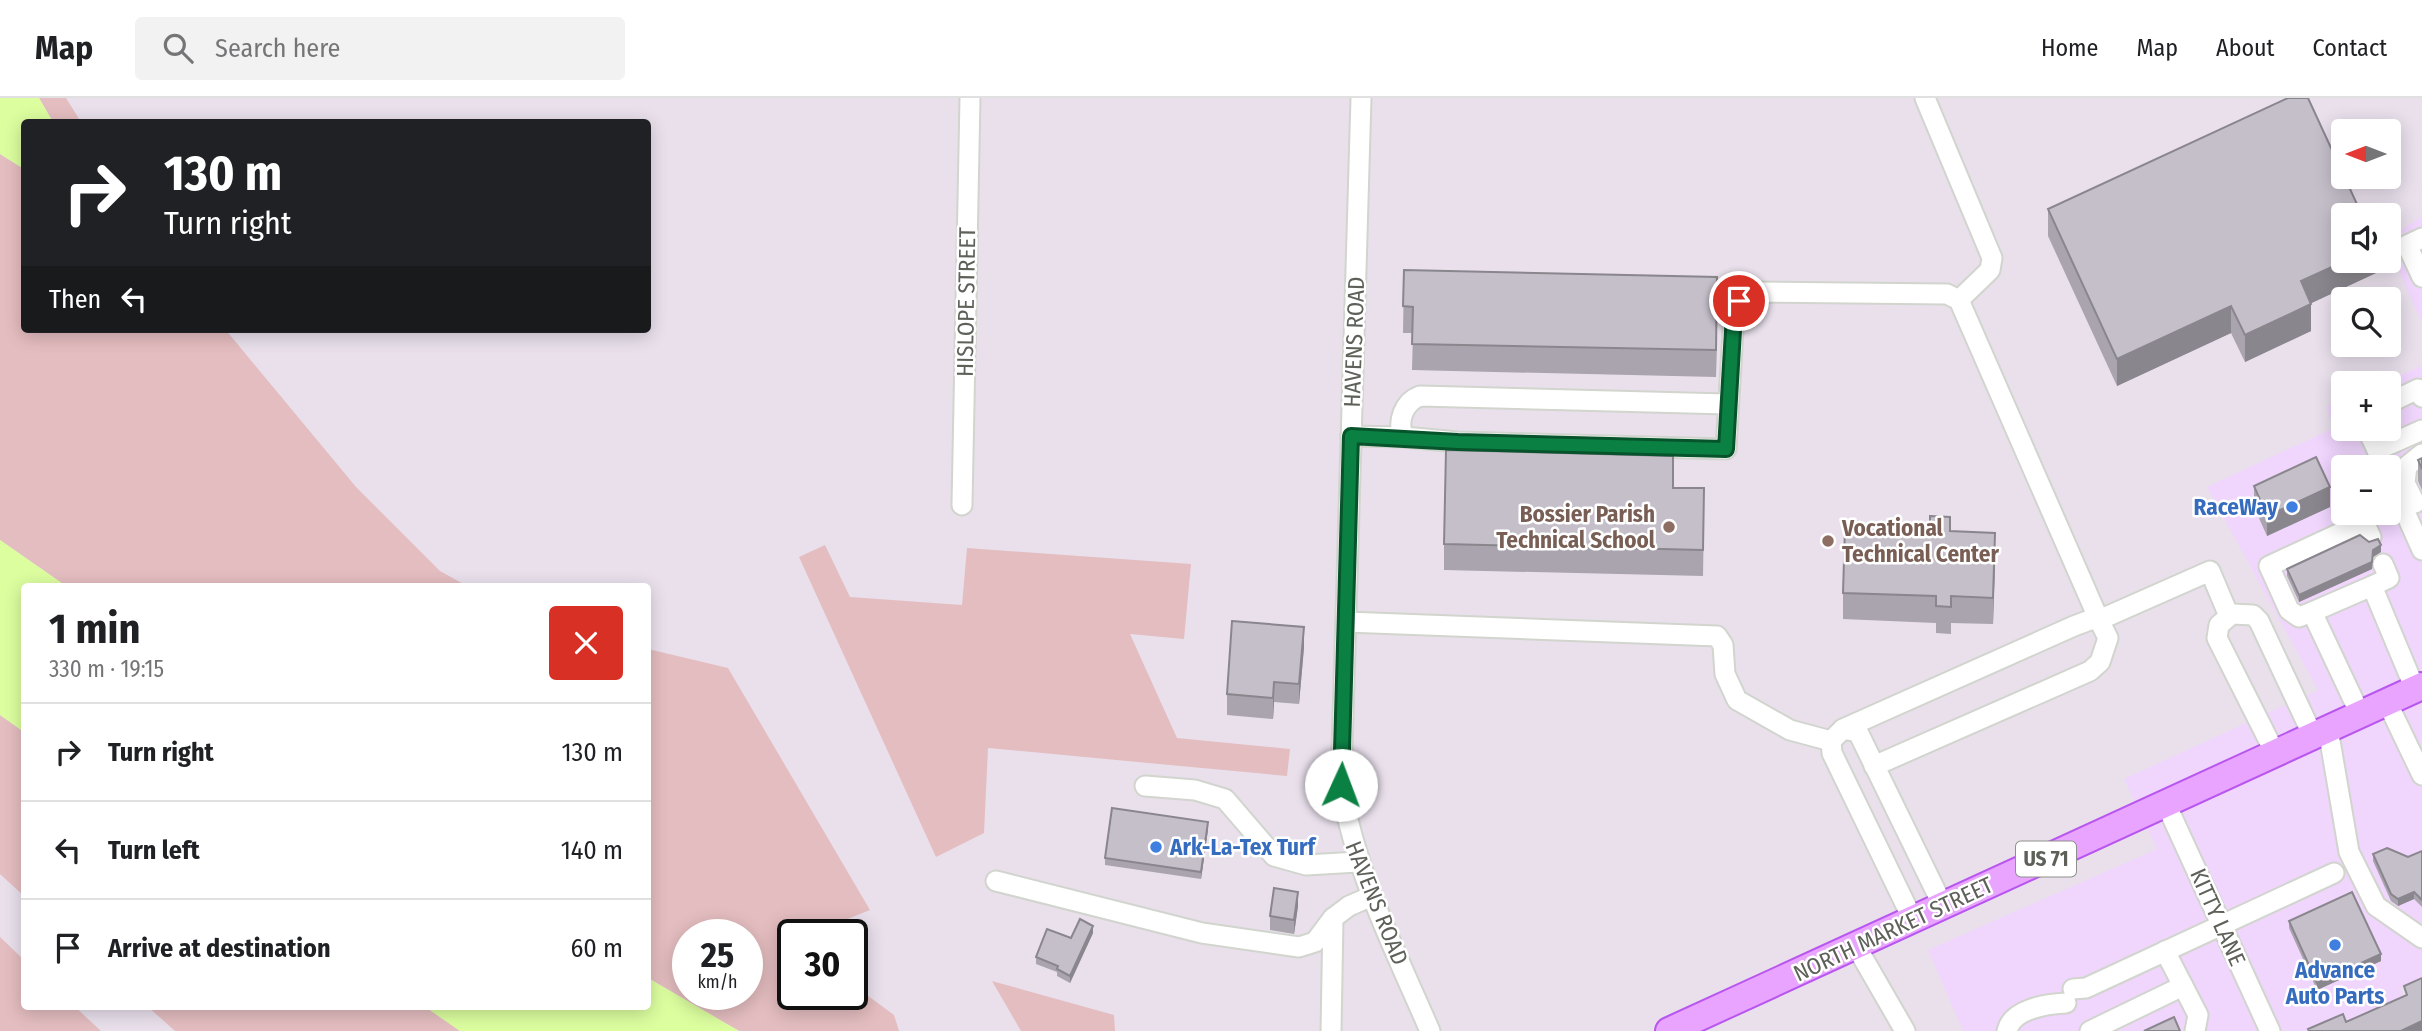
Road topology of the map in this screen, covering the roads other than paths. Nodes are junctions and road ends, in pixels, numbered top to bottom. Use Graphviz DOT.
graph roads {
  1 [pos="970,98"];
  2 [pos="1361,98"];
  3 [pos="1925,98"];
  4 [pos="2422,238"];
  5 [pos="2422,277"];
  6 [pos="1959,300"];
  7 [pos="2401,397"];
  8 [pos="2422,397"];
  9 [pos="1727,404"];
  10 [pos="2422,430"];
  11 [pos="1351,436"];
  12 [pos="1404,438"];
  13 [pos="2422,454"];
  14 [pos="2387,455"];
  15 [pos="2401,503"];
  16 [pos="962,505"];
  17 [pos="2422,519"];
  18 [pos="2361,536"];
  19 [pos="2422,550"];
  20 [pos="2313,606"];
  21 [pos="2229,616"];
  22 [pos="2099,620"];
  23 [pos="1346,622"];
  24 [pos="2419,687"];
  25 [pos="2387,702"];
  26 [pos="2360,714"];
  27 [pos="2320,733"];
  28 [pos="1837,735"];
  29 [pos="2275,753"];
  30 [pos="1876,770"];
  31 [pos="2422,775"];
  32 [pos="1145,786"];
  33 [pos="1850,790"];
  34 [pos="2166,804"];
  35 [pos="1894,807"];
  36 [pos="1866,823"];
  37 [pos="1358,862"];
  38 [pos="2334,873"];
  39 [pos="996,881"];
  40 [pos="1372,897"];
  41 [pos="1942,906"];
  42 [pos="1333,918"];
  43 [pos="1913,920"];
  44 [pos="2221,925"];
  45 [pos="2422,937"];
  46 [pos="1856,946"];
  47 [pos="2165,951"];
  48 [pos="2183,986"];
  49 [pos="2266,1030"];
  50 [pos="1331,1031"];
  51 [pos="1430,1031"];
  52 [pos="1669,1031"];
  53 [pos="1905,1031"];
  54 [pos="2007,1031"];
  55 [pos="2090,1031"];
  56 [pos="2195,1031"];
  1 -- 16 [label="street, HISLOPE STREET"];
  2 -- 11 [label="street, HAVENS ROAD"];
  3 -- 6 [label="street"];
  4 -- 5 [label="street"];
  6 -- 9 [label="street"];
  6 -- 22 [label="street"];
  7 -- 8 [label="street"];
  9 -- 12 [label="street"];
  9 -- 12 [label="street"];
  10 -- 14 [label="street"];
  11 -- 12 [label="street"];
  11 -- 23 [label="street, HAVENS ROAD"];
  13 -- 17 [label="street"];
  15 -- 19 [label="street"];
  18 -- 20 [label="street"];
  20 -- 24 [label="street"];
  20 -- 26 [label="street"];
  21 -- 22 [label="street"];
  21 -- 27 [label="street"];
  21 -- 29 [label="street"];
  22 -- 28 [label="street"];
  22 -- 30 [label="street"];
  23 -- 28 [label="street"];
  23 -- 37 [label="street, HAVENS ROAD"];
  24 -- 25 [label="main road, NORTH MARKET STREET / US 71"];
  25 -- 26 [label="main road, NORTH MARKET STREET / US 71"];
  25 -- 31 [label="street"];
  26 -- 27 [label="main road, NORTH MARKET STREET / US 71"];
  27 -- 29 [label="main road, NORTH MARKET STREET / US 71"];
  27 -- 45 [label="street"];
  28 -- 30 [label="street"];
  28 -- 33 [label="street"];
  29 -- 34 [label="main road, NORTH MARKET STREET / US 71"];
  30 -- 33 [label="street"];
  30 -- 35 [label="street"];
  32 -- 37 [label="street"];
  33 -- 36 [label="street"];
  34 -- 41 [label="main road, NORTH MARKET STREET / US 71"];
  34 -- 44 [label="street, KITTY LANE"];
  35 -- 36 [label="street"];
  35 -- 41 [label="street"];
  36 -- 43 [label="street"];
  37 -- 40 [label="street, HAVENS ROAD"];
  38 -- 44 [label="street"];
  39 -- 42 [label="street"];
  40 -- 42 [label="street"];
  40 -- 51 [label="street, HAVENS ROAD"];
  41 -- 43 [label="main road, NORTH MARKET STREET / US 71"];
  42 -- 50 [label="street"];
  43 -- 46 [label="main road, NORTH MARKET STREET / US 71"];
  44 -- 47 [label="street"];
  44 -- 49 [label="street, KITTY LANE"];
  46 -- 52 [label="main road, NORTH MARKET STREET / US 71"];
  46 -- 53 [label="street"];
  47 -- 48 [label="street"];
  47 -- 54 [label="street"];
  48 -- 55 [label="street"];
  48 -- 56 [label="street"];
}
